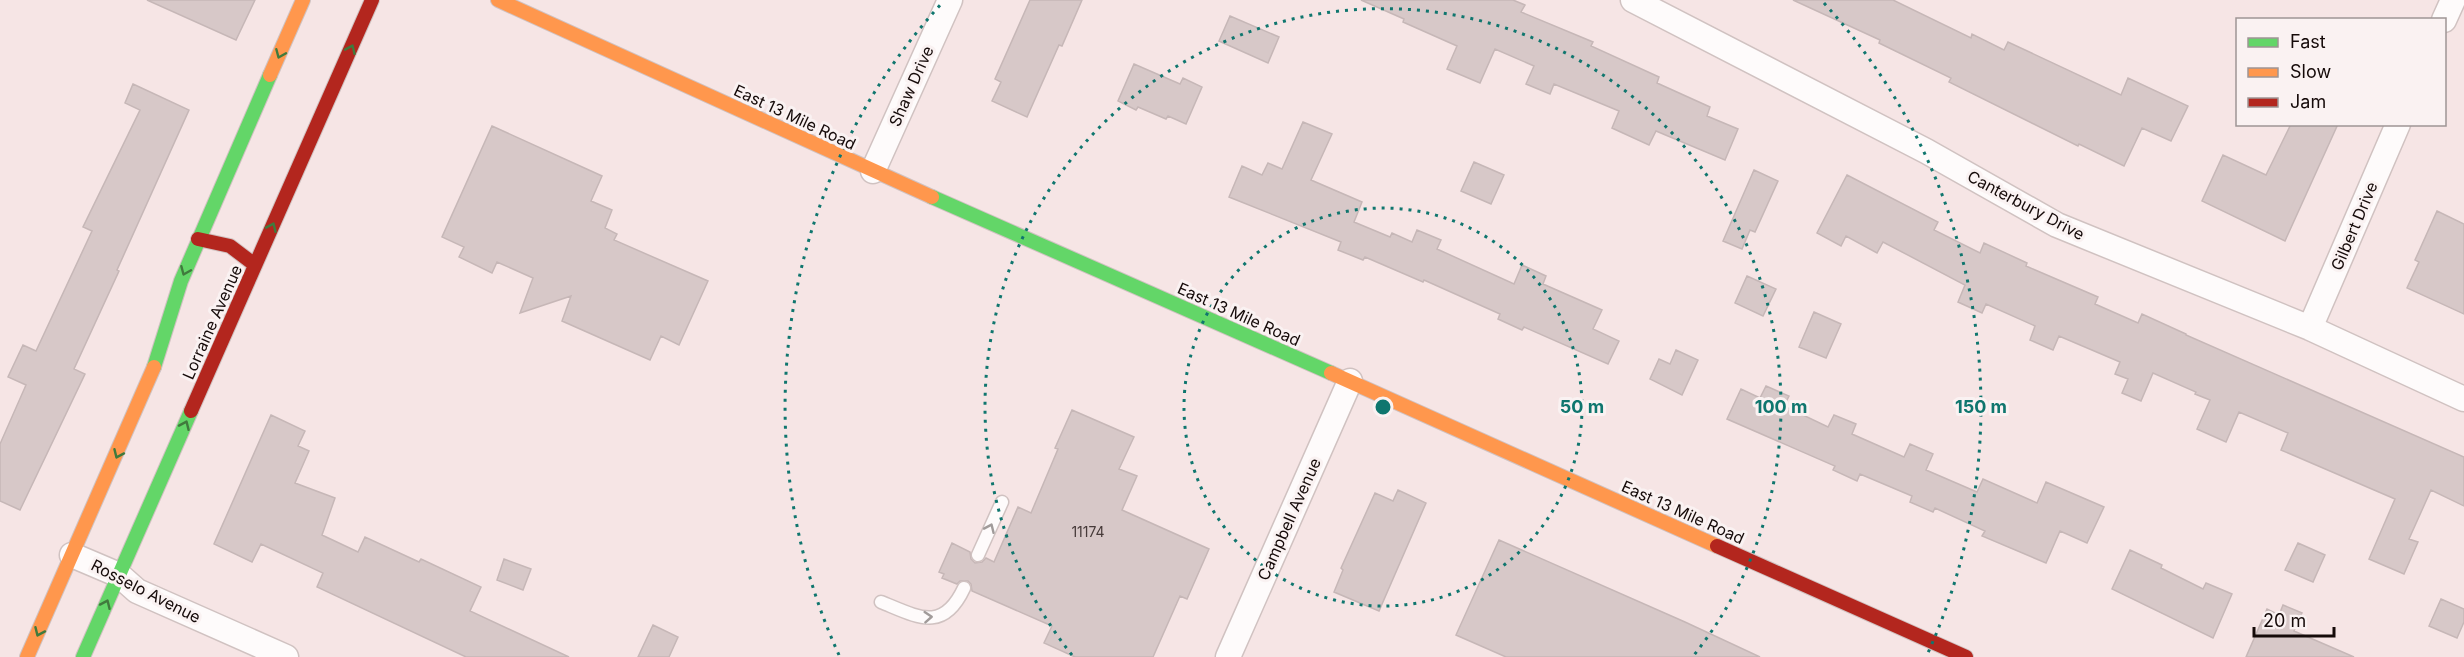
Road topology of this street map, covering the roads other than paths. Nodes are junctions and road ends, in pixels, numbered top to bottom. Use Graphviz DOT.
graph roads {
  1 [pos="303,0"];
  2 [pos="372,0"];
  3 [pos="498,0"];
  4 [pos="950,0"];
  5 [pos="1633,0"];
  6 [pos="2452,0"];
  7 [pos="2445,18"];
  8 [pos="2397,126"];
  9 [pos="873,171"];
  10 [pos="198,239"];
  11 [pos="255,264"];
  12 [pos="2310,328"];
  13 [pos="1350,381"];
  14 [pos="2464,399"];
  15 [pos="1002,502"];
  16 [pos="72,555"];
  17 [pos="978,555"];
  18 [pos="119,575"];
  19 [pos="964,588"];
  20 [pos="881,602"];
  21 [pos="27,657"];
  22 [pos="83,657"];
  23 [pos="286,657"];
  24 [pos="1228,657"];
  25 [pos="1966,657"];
  1 -- 10 [label="main road, Lorraine Avenue, one-way"];
  11 -- 2 [label="main road, Lorraine Avenue, one-way"];
  3 -- 9 [label="main road, East 13 Mile Road"];
  4 -- 9 [label="street, Shaw Drive"];
  5 -- 12 [label="street, Canterbury Drive"];
  6 -- 7 [label="street"];
  8 -- 12 [label="street, Gilbert Drive"];
  9 -- 13 [label="main road, East 13 Mile Road"];
  10 -- 11 [label="main road"];
  10 -- 16 [label="main road, Lorraine Avenue, one-way"];
  18 -- 11 [label="main road, Lorraine Avenue, one-way"];
  12 -- 14 [label="street, Canterbury Drive"];
  13 -- 24 [label="street, Campbell Avenue"];
  13 -- 25 [label="main road, East 13 Mile Road"];
  17 -- 15 [label="lane, one-way"];
  16 -- 18 [label="street, Rosselo Avenue"];
  16 -- 21 [label="main road, Lorraine Avenue, one-way"];
  22 -- 18 [label="main road, Lorraine Avenue, one-way"];
  18 -- 23 [label="street, Rosselo Avenue"];
  20 -- 19 [label="lane, one-way"];
}
